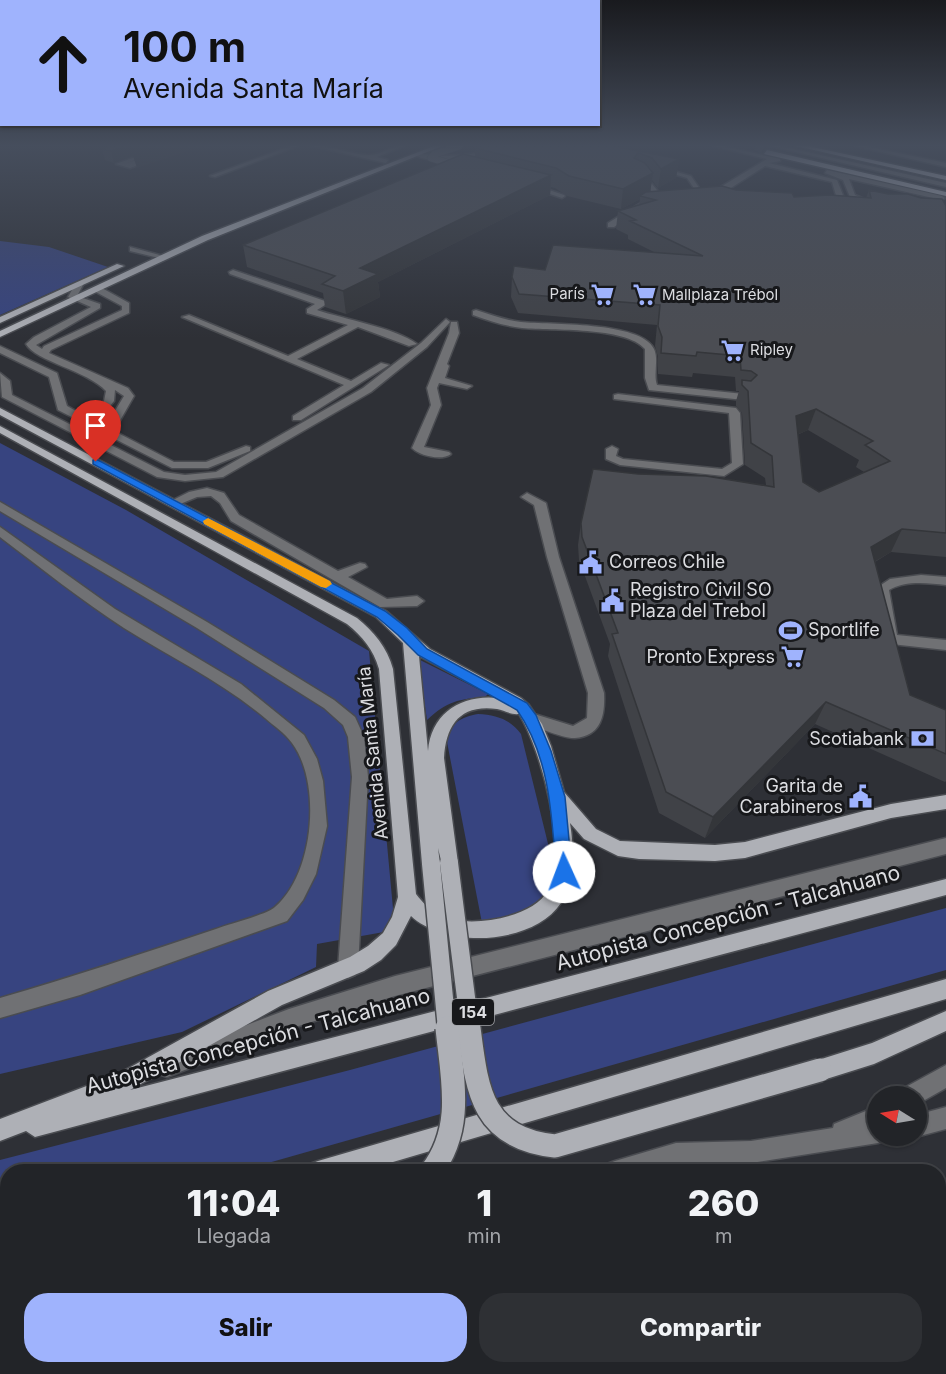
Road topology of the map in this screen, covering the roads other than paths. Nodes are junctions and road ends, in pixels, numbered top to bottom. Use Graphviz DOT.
graph roads {
  1 [pos="261,210"];
  2 [pos="276,210"];
  3 [pos="634,210"];
  4 [pos="611,225"];
  5 [pos="133,249"];
  6 [pos="149,254"];
  7 [pos="163,257"];
  8 [pos="233,272"];
  9 [pos="79,285"];
  10 [pos="97,289"];
  11 [pos="74,299"];
  12 [pos="492,308"];
  13 [pos="476,313"];
  14 [pos="186,317"];
  15 [pos="0,320"];
  16 [pos="357,324"];
  17 [pos="451,324"];
  18 [pos="538,326"];
  19 [pos="0,334"];
  20 [pos="451,342"];
  21 [pos="418,344"];
  22 [pos="0,349"];
  23 [pos="44,354"];
  24 [pos="289,359"];
  25 [pos="0,376"];
  26 [pos="99,380"];
  27 [pos="352,385"];
  28 [pos="467,386"];
  29 [pos="618,397"];
  30 [pos="744,397"];
  31 [pos="0,411"];
  32 [pos="91,423"];
  33 [pos="0,429"];
  34 [pos="108,432"];
  35 [pos="612,449"];
  36 [pos="445,454"];
  37 [pos="528,497"];
  38 [pos="173,502"];
  39 [pos="0,506"];
  40 [pos="0,531"];
  41 [pos="360,567"];
  42 [pos="338,576"];
  43 [pos="946,581"];
  44 [pos="417,601"];
  45 [pos="410,640"];
  46 [pos="946,645"];
  47 [pos="531,719"];
  48 [pos="558,797"];
  49 [pos="946,801"];
  50 [pos="946,846"];
  51 [pos="440,864"];
  52 [pos="946,887"];
  53 [pos="407,897"];
  54 [pos="348,968"];
  55 [pos="946,989"];
  56 [pos="0,1008"];
  57 [pos="946,1020"];
  58 [pos="946,1076"];
  59 [pos="124,1083"];
  60 [pos="927,1087"];
  61 [pos="946,1118"];
  62 [pos="867,1122"];
  63 [pos="927,1123"];
  64 [pos="0,1133"];
  65 [pos="867,1134"];
  66 [pos="823,1140"];
  67 [pos="345,1164"];
  68 [pos="438,1164"];
  69 [pos="642,1164"];
  1 -- 6 [label="main road"];
  2 -- 7 [label="main road"];
  3 -- 4 [label="street"];
  5 -- 6 [label="street"];
  6 -- 7 [label="street"];
  6 -- 9 [label="main road"];
  7 -- 10 [label="main road"];
  8 -- 16 [label="street"];
  9 -- 11 [label="street"];
  9 -- 15 [label="main road"];
  10 -- 11 [label="main road"];
  10 -- 23 [label="street"];
  11 -- 19 [label="main road"];
  11 -- 23 [label="street"];
  12 -- 18 [label="street"];
  13 -- 18 [label="street"];
  14 -- 24 [label="street"];
  16 -- 21 [label="street"];
  16 -- 24 [label="street"];
  17 -- 20 [label="street"];
  17 -- 21 [label="street"];
  17 -- 28 [label="street"];
  18 -- 30 [label="street"];
  20 -- 21 [label="street"];
  20 -- 36 [label="street"];
  21 -- 25 [label="street"];
  21 -- 27 [label="street"];
  22 -- 32 [label="street"];
  23 -- 26 [label="street"];
  24 -- 27 [label="street"];
  26 -- 32 [label="street"];
  26 -- 34 [label="street"];
  27 -- 34 [label="street"];
  29 -- 35 [label="street"];
  31 -- 38 [label="main road"];
  32 -- 34 [label="street"];
  33 -- 53 [label="main road, Avenida Santa María"];
  37 -- 47 [label="street"];
  38 -- 42 [label="street"];
  38 -- 45 [label="main road"];
  39 -- 54 [label="street"];
  40 -- 56 [label="street"];
  41 -- 42 [label="street"];
  42 -- 44 [label="street"];
  43 -- 46 [label="street"];
  45 -- 47 [label="main road"];
  45 -- 51 [label="main road"];
  47 -- 48 [label="main road"];
  47 -- 51 [label="main road"];
  48 -- 49 [label="main road"];
  48 -- 53 [label="main road"];
  50 -- 59 [label="street"];
  51 -- 57 [label="main road, bridge"];
  51 -- 68 [label="main road, bridge"];
  52 -- 64 [label="main road, Autopista Concepción - Talcahuano / 154"];
  53 -- 54 [label="main road, Avenida Santa María"];
  54 -- 59 [label="main road, Avenida Santa María"];
  55 -- 67 [label="main road"];
  58 -- 60 [label="street"];
  59 -- 64 [label="main road, Avenida Santa María"];
  61 -- 63 [label="street"];
  62 -- 66 [label="street"];
  65 -- 66 [label="street"];
  66 -- 69 [label="street"];
}
